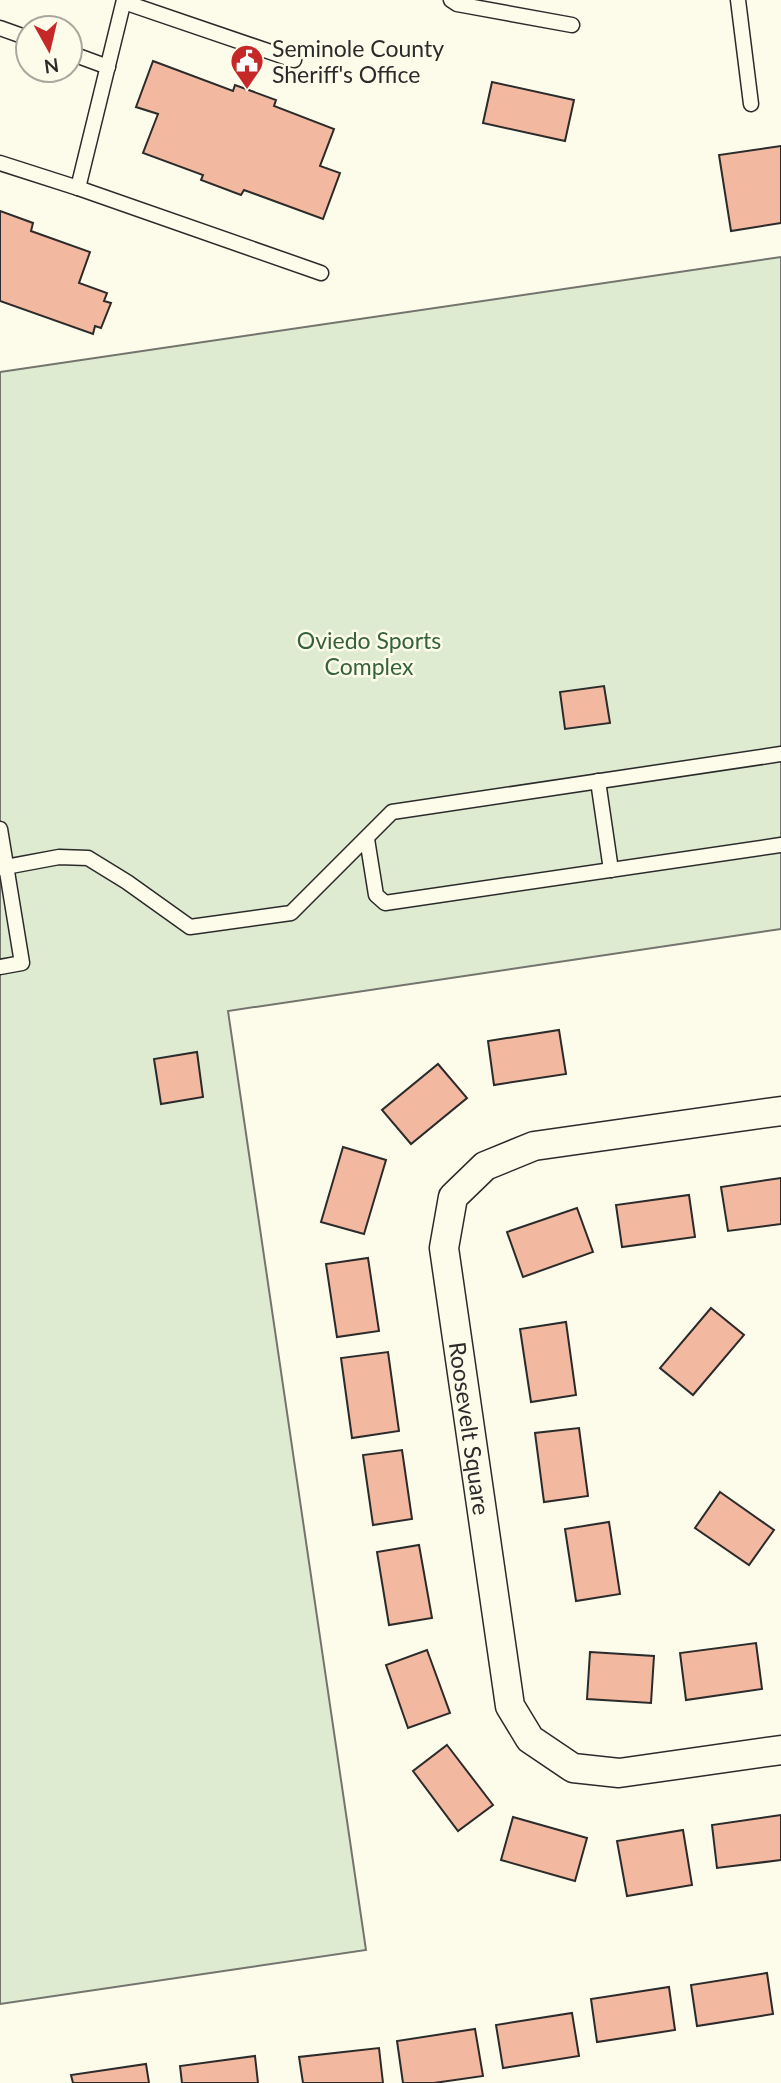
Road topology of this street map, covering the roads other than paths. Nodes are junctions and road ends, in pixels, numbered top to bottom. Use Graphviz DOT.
graph roads {
  1 [pos="452,0"];
  2 [pos="738,0"];
  3 [pos="124,1"];
  4 [pos="572,25"];
  5 [pos="84,58"];
  6 [pos="294,60"];
  7 [pos="108,67"];
  8 [pos="751,104"];
  9 [pos="0,163"];
  10 [pos="78,188"];
  11 [pos="321,273"];
  12 [pos="781,754"];
  13 [pos="598,781"];
  14 [pos="0,829"];
  15 [pos="366,839"];
  16 [pos="781,845"];
  17 [pos="3,867"];
  18 [pos="611,870"];
  19 [pos="0,967"];
  20 [pos="781,1111"];
  21 [pos="781,1750"];
  1 -- 4 [label="lane"];
  2 -- 8 [label="lane"];
  3 -- 6 [label="lane"];
  3 -- 7 [label="lane"];
  5 -- 7 [label="lane"];
  7 -- 10 [label="lane"];
  9 -- 10 [label="lane"];
  10 -- 11 [label="lane"];
  12 -- 13 [label="lane"];
  13 -- 15 [label="lane"];
  13 -- 18 [label="lane"];
  14 -- 17 [label="lane"];
  15 -- 17 [label="lane"];
  15 -- 18 [label="lane"];
  16 -- 18 [label="lane"];
  17 -- 19 [label="lane"];
  20 -- 21 [label="street, Roosevelt Square"];
}
